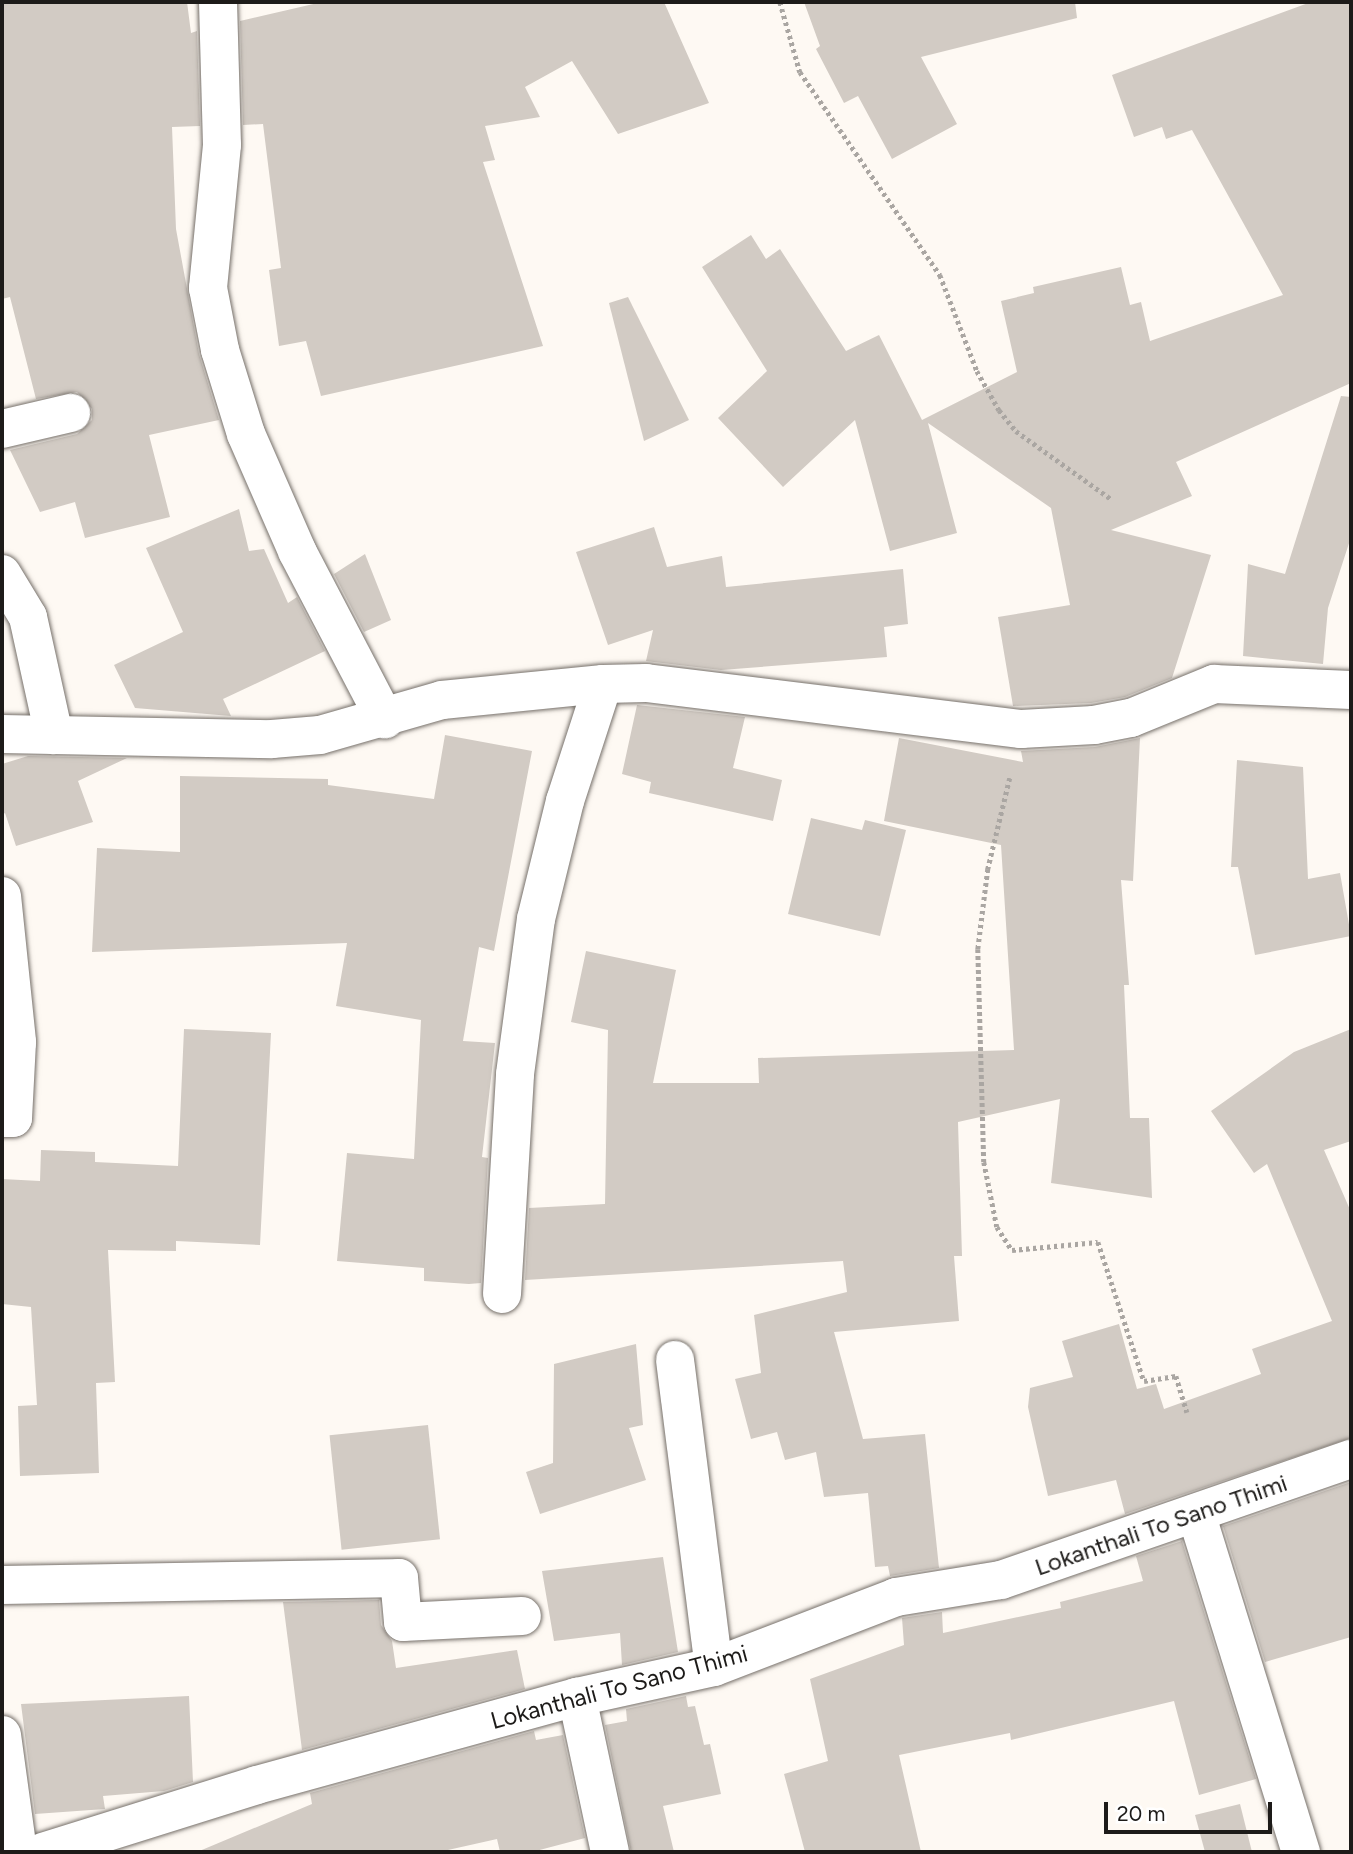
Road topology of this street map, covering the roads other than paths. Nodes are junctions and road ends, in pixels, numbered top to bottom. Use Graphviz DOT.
graph roads {
  1 [pos="218,2"];
  2 [pos="71,413"];
  3 [pos="2,429"];
  4 [pos="2,574"];
  5 [pos="603,684"];
  6 [pos="1351,690"];
  7 [pos="385,719"];
  8 [pos="2,734"];
  9 [pos="54,735"];
  10 [pos="2,896"];
  11 [pos="2,1118"];
  12 [pos="502,1294"];
  13 [pos="675,1360"];
  14 [pos="1351,1460"];
  15 [pos="1196,1513"];
  16 [pos="2,1585"];
  17 [pos="522,1616"];
  18 [pos="714,1667"];
  19 [pos="577,1697"];
  20 [pos="2,1735"];
  21 [pos="18,1852"];
  22 [pos="43,1852"];
  23 [pos="610,1852"];
  24 [pos="1301,1852"];
  1 -- 7 [label="street"];
  2 -- 3 [label="street"];
  4 -- 9 [label="street"];
  5 -- 6 [label="street"];
  5 -- 7 [label="street"];
  5 -- 12 [label="street"];
  7 -- 9 [label="street"];
  8 -- 9 [label="street"];
  10 -- 11 [label="street"];
  13 -- 18 [label="street"];
  14 -- 15 [label="street, Lokanthali To Sano Thimi"];
  15 -- 18 [label="street, Lokanthali To Sano Thimi"];
  15 -- 24 [label="street"];
  16 -- 17 [label="street"];
  18 -- 19 [label="street, Lokanthali To Sano Thimi"];
  19 -- 22 [label="street, Lokanthali To Sano Thimi"];
  19 -- 23 [label="street"];
  20 -- 21 [label="street"];
}
